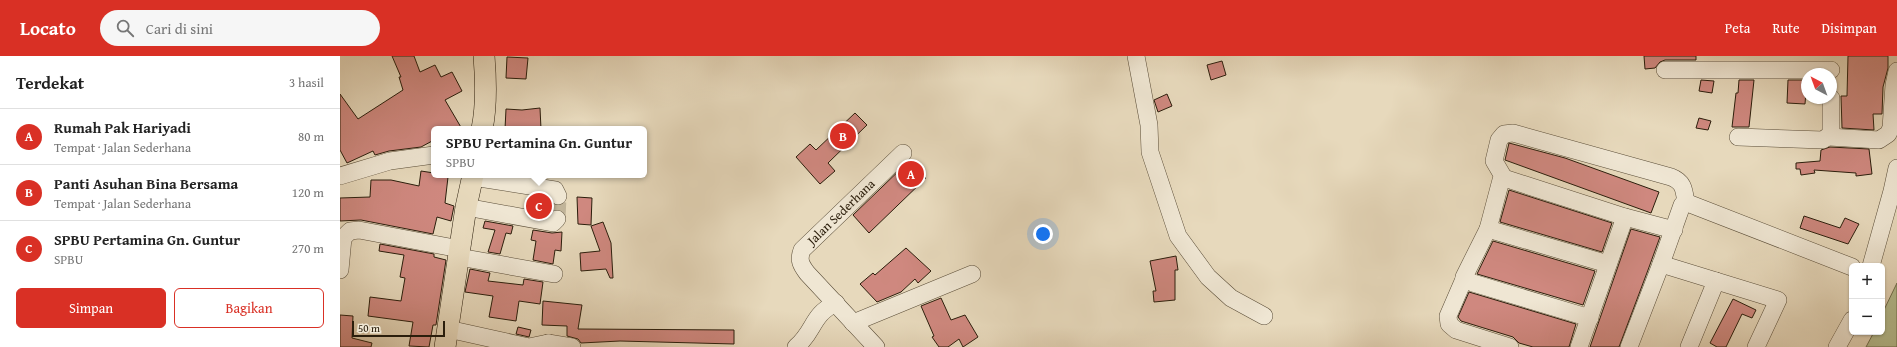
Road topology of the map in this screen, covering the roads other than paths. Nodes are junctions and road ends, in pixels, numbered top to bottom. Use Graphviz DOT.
graph roads {
  1 [pos="484,56"];
  2 [pos="1136,56"];
  3 [pos="1832,67"];
  4 [pos="1665,70"];
  5 [pos="1897,72"];
  6 [pos="1831,104"];
  7 [pos="483,126"];
  8 [pos="1738,137"];
  9 [pos="1829,137"];
  10 [pos="903,153"];
  11 [pos="431,155"];
  12 [pos="1897,168"];
  13 [pos="340,176"];
  14 [pos="473,178"];
  15 [pos="485,178"];
  16 [pos="1504,178"];
  17 [pos="558,196"];
  18 [pos="1686,202"];
  19 [pos="466,207"];
  20 [pos="1625,217"];
  21 [pos="557,219"];
  22 [pos="1488,229"];
  23 [pos="1674,230"];
  24 [pos="459,253"];
  25 [pos="1872,263"];
  26 [pos="1608,264"];
  27 [pos="1661,264"];
  28 [pos="1849,266"];
  29 [pos="340,270"];
  30 [pos="554,274"];
  31 [pos="972,274"];
  32 [pos="1464,280"];
  33 [pos="1716,281"];
  34 [pos="836,303"];
  35 [pos="1264,316"];
  36 [pos="1590,318"];
  37 [pos="853,323"];
  38 [pos="1849,326"];
  39 [pos="447,338"];
  40 [pos="549,345"];
  41 [pos="872,345"];
  42 [pos="1504,346"];
  43 [pos="572,347"];
  44 [pos="796,347"];
  45 [pos="1579,347"];
  46 [pos="1629,347"];
  47 [pos="1689,347"];
  48 [pos="1756,347"];
  49 [pos="1838,347"];
  1 -- 7 [label="main road"];
  2 -- 35 [label="street"];
  3 -- 4 [label="street"];
  5 -- 9 [label="street"];
  6 -- 9 [label="street"];
  8 -- 9 [label="street"];
  10 -- 34 [label="street, Jalan Sederhana"];
  11 -- 13 [label="street"];
  12 -- 25 [label="street"];
  14 -- 19 [label="main road"];
  15 -- 17 [label="street"];
  16 -- 18 [label="street"];
  16 -- 20 [label="street"];
  16 -- 22 [label="street"];
  18 -- 23 [label="street"];
  18 -- 28 [label="street"];
  19 -- 21 [label="street"];
  19 -- 24 [label="main road"];
  20 -- 23 [label="street"];
  20 -- 26 [label="street"];
  22 -- 26 [label="street"];
  22 -- 32 [label="street"];
  23 -- 27 [label="street"];
  24 -- 29 [label="street"];
  24 -- 30 [label="street"];
  24 -- 39 [label="main road"];
  26 -- 36 [label="street"];
  27 -- 33 [label="street"];
  27 -- 46 [label="street"];
  31 -- 37 [label="street"];
  32 -- 36 [label="street"];
  32 -- 42 [label="street"];
  33 -- 47 [label="street"];
  33 -- 48 [label="street"];
  34 -- 37 [label="street, Jalan Sederhana"];
  34 -- 44 [label="street"];
  36 -- 45 [label="street"];
  37 -- 41 [label="street, Jalan Sederhana"];
  38 -- 49 [label="street"];
  39 -- 40 [label="street"];
  40 -- 43 [label="street"];
}
